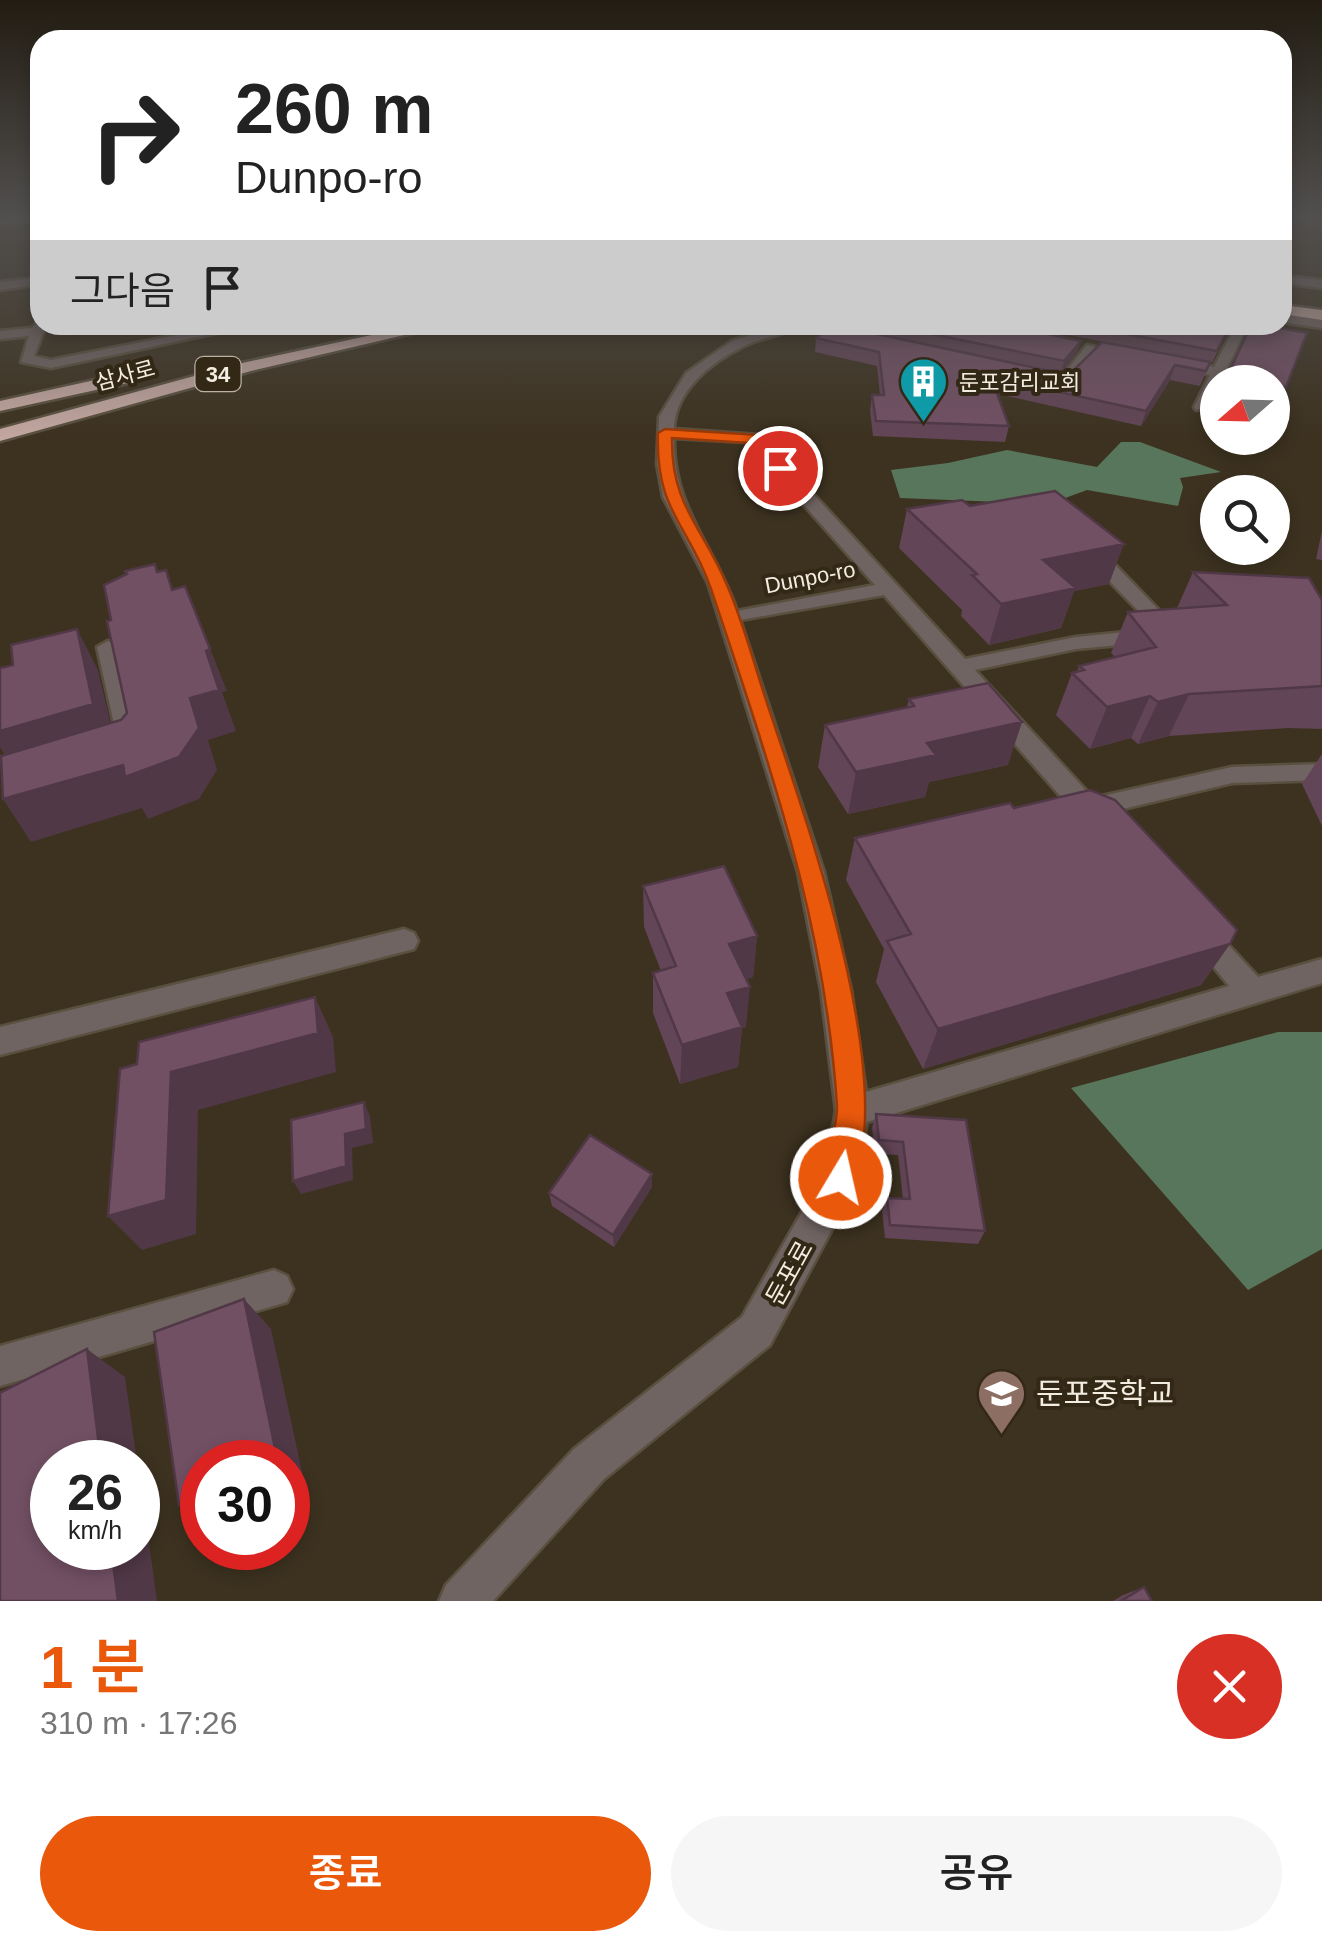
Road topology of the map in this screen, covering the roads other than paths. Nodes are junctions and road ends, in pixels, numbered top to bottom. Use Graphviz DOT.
graph roads {
  1 [pos="1292,301"];
  2 [pos="1322,305"];
  3 [pos="1292,320"];
  4 [pos="1322,324"];
  5 [pos="30,329"];
  6 [pos="0,335"];
  7 [pos="35,335"];
  8 [pos="199,335"];
  9 [pos="323,335"];
  10 [pos="362,335"];
  11 [pos="392,335"];
  12 [pos="765,335"];
  13 [pos="841,335"];
  14 [pos="1237,335"];
  15 [pos="860,339"];
  16 [pos="1073,344"];
  17 [pos="1092,348"];
  18 [pos="1110,351"];
  19 [pos="1165,362"];
  20 [pos="190,364"];
  21 [pos="1222,365"];
  22 [pos="1200,368"];
  23 [pos="154,372"];
  24 [pos="1046,378"];
  25 [pos="0,406"];
  26 [pos="0,416"];
  27 [pos="665,433"];
  28 [pos="0,435"];
  29 [pos="1069,533"];
  30 [pos="885,588"];
  31 [pos="744,616"];
  32 [pos="108,647"];
  33 [pos="957,667"];
  34 [pos="114,759"];
  35 [pos="1322,772"];
  36 [pos="1088,809"];
  37 [pos="1051,818"];
  38 [pos="1113,837"];
  39 [pos="1188,920"];
  40 [pos="404,941"];
  41 [pos="1322,971"];
  42 [pos="1251,990"];
  43 [pos="0,1041"];
  44 [pos="852,1111"];
  45 [pos="274,1288"];
  46 [pos="0,1366"];
  47 [pos="462,1601"];
  1 -- 2 [label="highway"];
  3 -- 4 [label="street"];
  5 -- 6 [label="street"];
  7 -- 8 [label="street"];
  9 -- 20 [label="highway, 34"];
  10 -- 26 [label="highway"];
  11 -- 28 [label="highway, 삼사로 / 34"];
  12 -- 27 [label="street, 둔포로"];
  13 -- 15 [label="street"];
  14 -- 21 [label="street"];
  16 -- 17 [label="street"];
  17 -- 18 [label="street"];
  17 -- 24 [label="street"];
  19 -- 22 [label="street"];
  23 -- 25 [label="highway"];
  27 -- 30 [label="street, Dunpo-ro"];
  27 -- 44 [label="street, 둔포로"];
  29 -- 33 [label="street"];
  30 -- 31 [label="street, Dunpo-ro"];
  30 -- 33 [label="street, Dunpo-ro"];
  32 -- 34 [label="street"];
  33 -- 36 [label="street, Dunpo-ro"];
  35 -- 36 [label="street"];
  36 -- 37 [label="street"];
  36 -- 38 [label="street, Dunpo-ro"];
  39 -- 42 [label="street"];
  40 -- 43 [label="street"];
  41 -- 42 [label="street"];
  42 -- 44 [label="street"];
  44 -- 47 [label="street, 둔포로"];
  45 -- 46 [label="street"];
}
